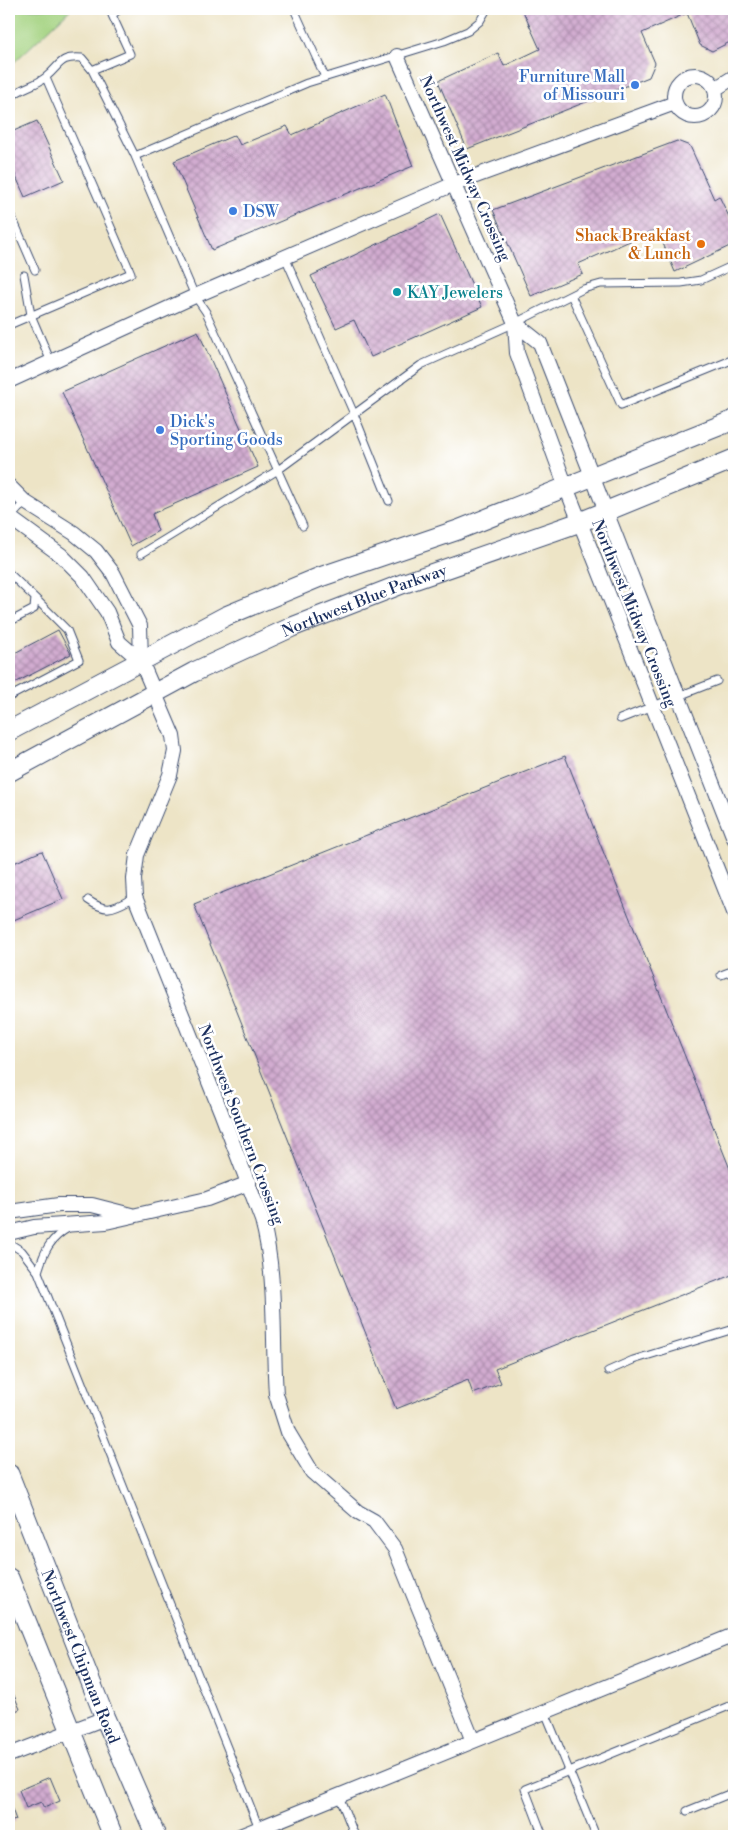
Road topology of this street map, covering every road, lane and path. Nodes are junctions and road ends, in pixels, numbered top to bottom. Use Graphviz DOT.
graph roads {
  1 [pos="120,9"];
  2 [pos="294,9"];
  3 [pos="487,9"];
  4 [pos="397,56"];
  5 [pos="92,70"];
  6 [pos="325,77"];
  7 [pos="734,77"];
  8 [pos="46,78"];
  9 [pos="715,89"];
  10 [pos="9,99"];
  11 [pos="675,103"];
  12 [pos="135,156"];
  13 [pos="454,184"];
  14 [pos="9,210"];
  15 [pos="285,257"];
  16 [pos="734,265"];
  17 [pos="35,270"];
  18 [pos="24,275"];
  19 [pos="571,295"];
  20 [pos="195,296"];
  21 [pos="31,316"];
  22 [pos="515,323"];
  23 [pos="9,324"];
  24 [pos="734,359"];
  25 [pos="51,362"];
  26 [pos="9,381"];
  27 [pos="354,414"];
  28 [pos="734,420"];
  29 [pos="734,460"];
  30 [pos="278,470"];
  31 [pos="592,476"];
  32 [pos="9,486"];
  33 [pos="566,488"];
  34 [pos="389,501"];
  35 [pos="25,502"];
  36 [pos="605,511"];
  37 [pos="9,518"];
  38 [pos="580,522"];
  39 [pos="303,526"];
  40 [pos="141,554"];
  41 [pos="9,573"];
  42 [pos="35,598"];
  43 [pos="9,622"];
  44 [pos="141,661"];
  45 [pos="717,681"];
  46 [pos="154,694"];
  47 [pos="678,696"];
  48 [pos="9,697"];
  49 [pos="653,706"];
  50 [pos="620,719"];
  51 [pos="9,731"];
  52 [pos="9,772"];
  53 [pos="734,838"];
  54 [pos="135,897"];
  55 [pos="88,900"];
  56 [pos="734,912"];
  57 [pos="734,970"];
  58 [pos="721,975"];
  59 [pos="249,1184"];
  60 [pos="9,1212"];
  61 [pos="132,1215"];
  62 [pos="75,1224"];
  63 [pos="9,1233"];
  64 [pos="9,1243"];
  65 [pos="38,1272"];
  66 [pos="734,1329"];
  67 [pos="608,1371"];
  68 [pos="9,1474"];
  69 [pos="9,1578"];
  70 [pos="734,1636"];
  71 [pos="734,1704"];
  72 [pos="545,1712"];
  73 [pos="105,1718"];
  74 [pos="70,1731"];
  75 [pos="473,1741"];
  76 [pos="9,1755"];
  77 [pos="569,1771"];
  78 [pos="734,1792"];
  79 [pos="339,1796"];
  80 [pos="687,1811"];
  81 [pos="259,1828"];
  82 [pos="355,1834"];
  83 [pos="113,1836"];
  84 [pos="156,1836"];
  85 [pos="240,1836"];
  86 [pos="344,1836"];
  87 [pos="542,1836"];
  88 [pos="596,1836"];
  1 -- 5 [label="lane"];
  2 -- 6 [label="lane"];
  3 -- 4 [label="lane"];
  4 -- 6 [label="lane"];
  4 -- 13 [label="street, Northwest Midway Crossing"];
  5 -- 8 [label="lane"];
  5 -- 12 [label="lane"];
  6 -- 12 [label="lane"];
  7 -- 9 [label="street"];
  8 -- 10 [label="lane"];
  8 -- 21 [label="lane"];
  9 -- 11 [label="street"];
  9 -- 11 [label="street"];
  11 -- 13 [label="street"];
  12 -- 20 [label="lane"];
  13 -- 15 [label="street"];
  13 -- 22 [label="street, Northwest Midway Crossing"];
  14 -- 17 [label="lane"];
  15 -- 20 [label="street"];
  15 -- 27 [label="lane"];
  16 -- 19 [label="lane"];
  18 -- 21 [label="lane"];
  19 -- 22 [label="lane"];
  19 -- 24 [label="lane"];
  20 -- 25 [label="street"];
  20 -- 30 [label="lane"];
  21 -- 23 [label="lane"];
  21 -- 25 [label="lane"];
  22 -- 27 [label="lane"];
  22 -- 31 [label="street, Northwest Midway Crossing"];
  22 -- 33 [label="street, Northwest Midway Crossing"];
  25 -- 26 [label="street"];
  27 -- 30 [label="lane"];
  27 -- 34 [label="lane"];
  28 -- 31 [label="street, Northwest Blue Parkway"];
  29 -- 36 [label="street, Northwest Blue Parkway"];
  30 -- 39 [label="lane"];
  30 -- 40 [label="lane"];
  31 -- 33 [label="street, Northwest Blue Parkway"];
  31 -- 36 [label="street, Northwest Midway Crossing"];
  32 -- 35 [label="street, Northwest Southern Crossing"];
  33 -- 38 [label="street, Northwest Midway Crossing"];
  33 -- 44 [label="street, Northwest Blue Parkway"];
  35 -- 37 [label="lane"];
  35 -- 44 [label="street, Northwest Southern Crossing"];
  36 -- 38 [label="street, Northwest Blue Parkway"];
  36 -- 47 [label="street, Northwest Midway Crossing"];
  37 -- 44 [label="street, Northwest Southern Crossing"];
  38 -- 46 [label="street, Northwest Blue Parkway"];
  38 -- 49 [label="street, Northwest Midway Crossing"];
  41 -- 42 [label="lane"];
  42 -- 43 [label="lane"];
  42 -- 48 [label="lane"];
  44 -- 46 [label="street, Northwest Southern Crossing"];
  44 -- 51 [label="street, Northwest Blue Parkway"];
  45 -- 47 [label="lane"];
  46 -- 52 [label="street, Northwest Blue Parkway"];
  46 -- 54 [label="street, Northwest Southern Crossing"];
  47 -- 49 [label="lane"];
  47 -- 53 [label="street, Northwest Midway Crossing"];
  49 -- 50 [label="lane"];
  49 -- 56 [label="street, Northwest Midway Crossing"];
  54 -- 55 [label="lane"];
  54 -- 59 [label="street, Northwest Southern Crossing"];
  57 -- 58 [label="lane"];
  59 -- 61 [label="street"];
  59 -- 75 [label="street, Northwest Southern Crossing"];
  60 -- 61 [label="street"];
  61 -- 62 [label="street"];
  62 -- 63 [label="street"];
  62 -- 65 [label="lane"];
  64 -- 65 [label="lane"];
  65 -- 81 [label="lane"];
  66 -- 67 [label="lane"];
  68 -- 73 [label="street, Northwest Chipman Road"];
  69 -- 74 [label="street"];
  70 -- 72 [label="street"];
  71 -- 77 [label="lane"];
  72 -- 75 [label="street"];
  72 -- 77 [label="lane"];
  73 -- 74 [label="street"];
  73 -- 84 [label="street, Northwest Chipman Road"];
  74 -- 76 [label="street"];
  74 -- 83 [label="street"];
  75 -- 79 [label="street"];
  77 -- 87 [label="lane"];
  77 -- 88 [label="lane"];
  78 -- 80 [label="lane"];
  79 -- 81 [label="street"];
  79 -- 82 [label="lane"];
  81 -- 85 [label="street"];
  82 -- 86 [label="lane"];
}
